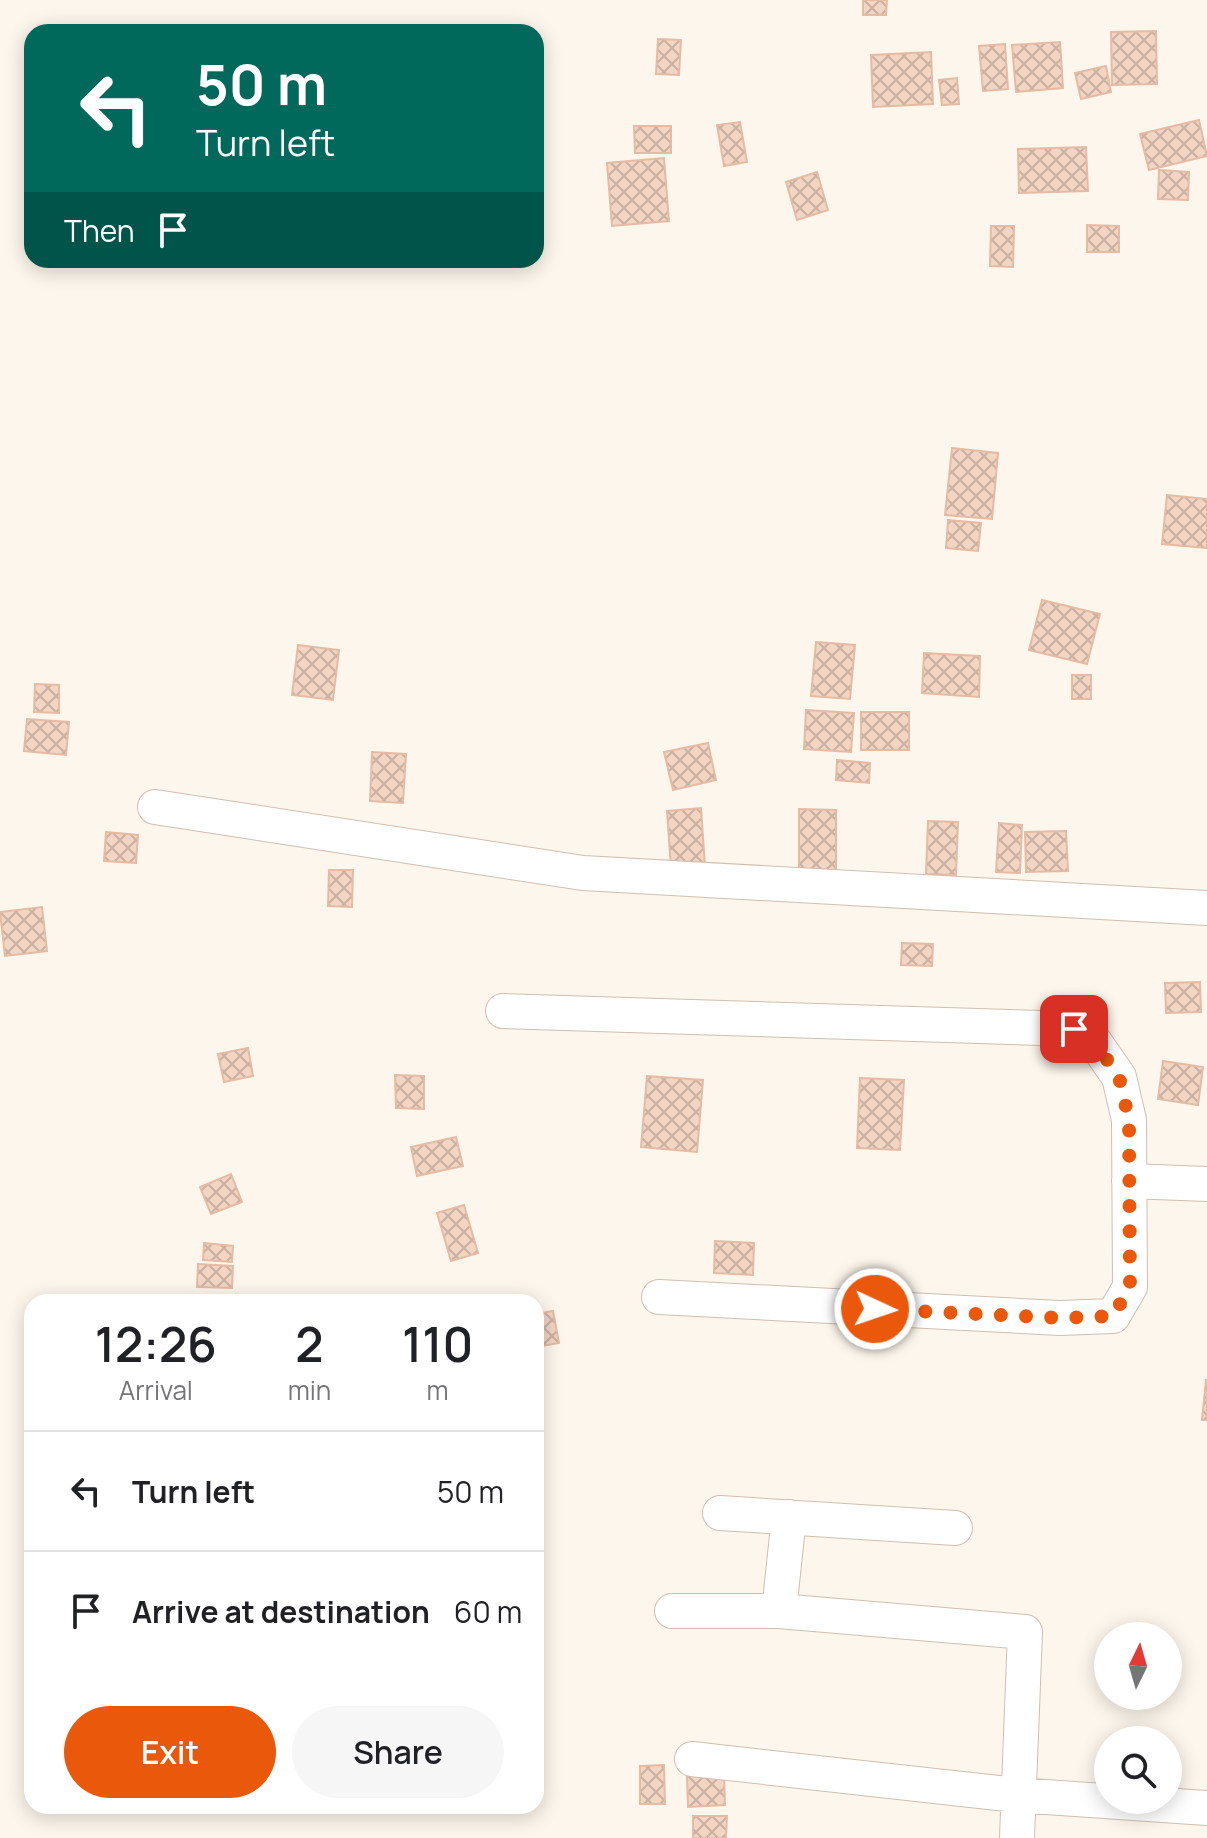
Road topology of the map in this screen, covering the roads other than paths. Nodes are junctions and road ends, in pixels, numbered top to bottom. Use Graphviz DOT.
graph roads {
  1 [pos="155,807"];
  2 [pos="1207,908"];
  3 [pos="503,1011"];
  4 [pos="1129,1181"];
  5 [pos="1207,1184"];
  6 [pos="659,1297"];
  7 [pos="720,1513"];
  8 [pos="789,1517"];
  9 [pos="955,1528"];
  10 [pos="672,1611"];
  11 [pos="779,1611"];
  12 [pos="692,1759"];
  13 [pos="1016,1795"];
  14 [pos="1207,1808"];
  15 [pos="1017,1838"];
  1 -- 2 [label="street"];
  3 -- 4 [label="street"];
  4 -- 5 [label="street"];
  4 -- 6 [label="street"];
  7 -- 8 [label="street"];
  8 -- 9 [label="street"];
  8 -- 11 [label="street"];
  10 -- 11 [label="street"];
  11 -- 13 [label="street"];
  12 -- 13 [label="street"];
  13 -- 14 [label="street"];
  13 -- 15 [label="street"];
}
